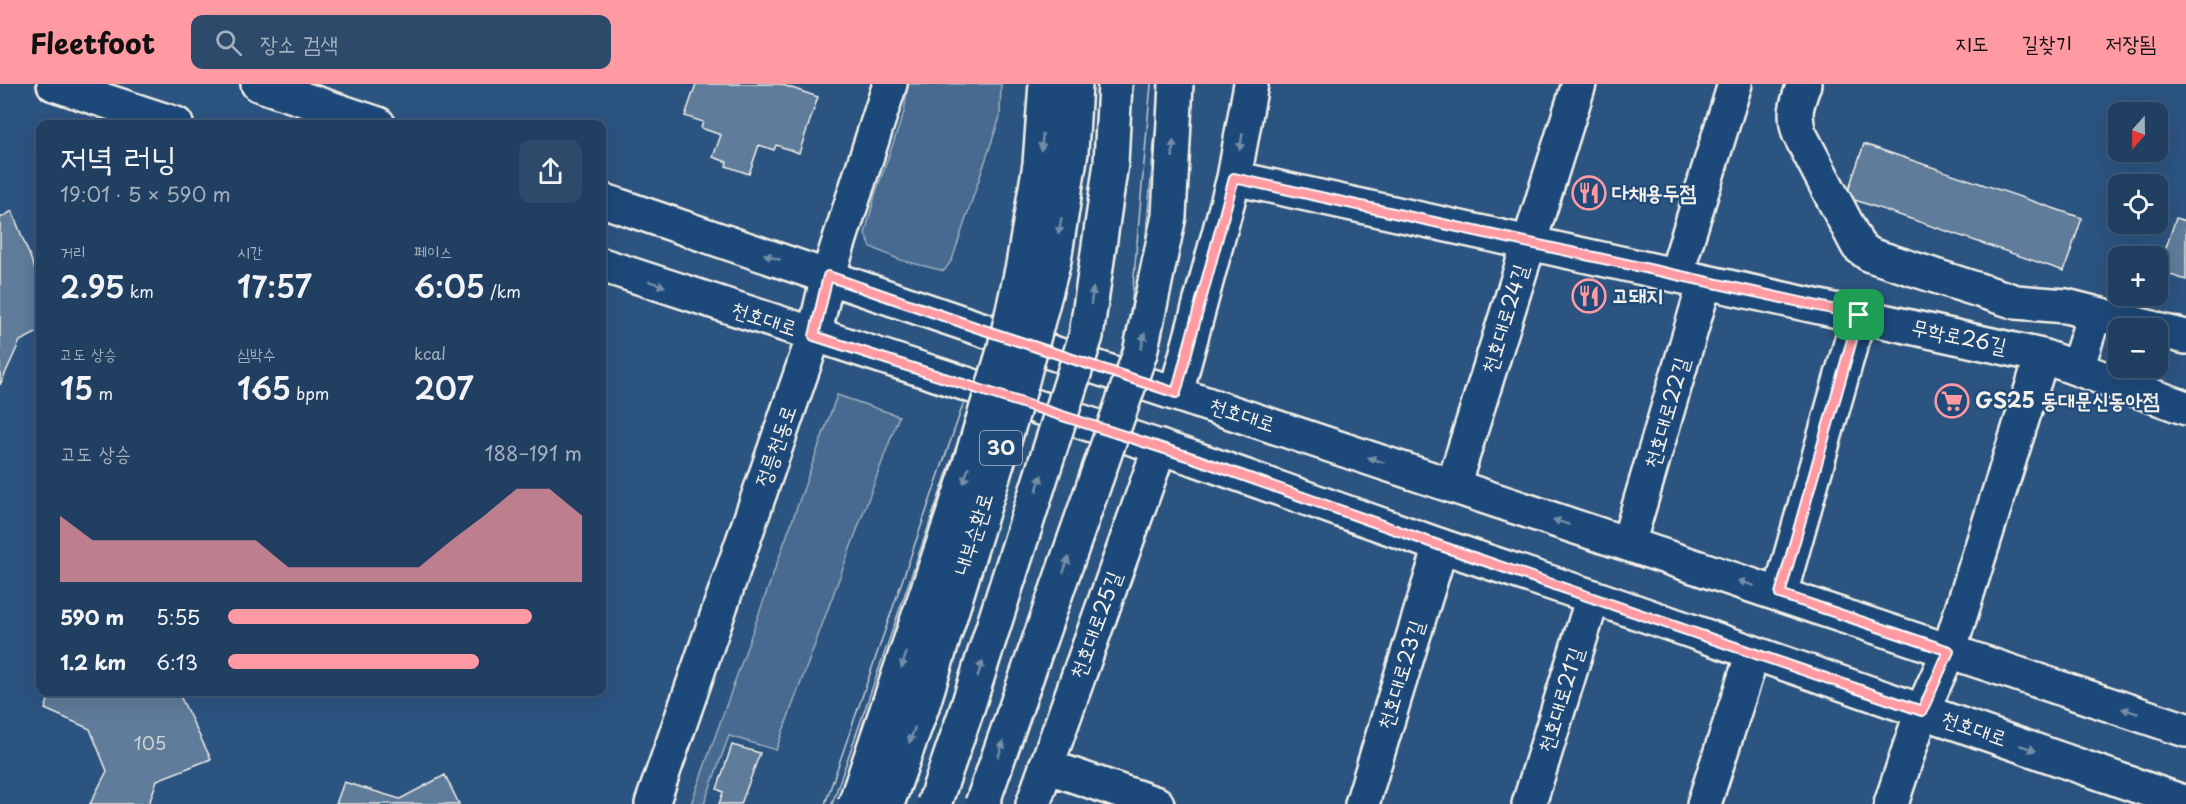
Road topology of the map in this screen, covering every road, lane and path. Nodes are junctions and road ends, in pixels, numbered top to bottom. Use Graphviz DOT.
graph roads {
  1 [pos="54,84"];
  2 [pos="258,84"];
  3 [pos="890,84"];
  4 [pos="1046,84"];
  5 [pos="1076,84"];
  6 [pos="1115,84"];
  7 [pos="1176,84"];
  8 [pos="1251,84"];
  9 [pos="1579,84"];
  10 [pos="1735,84"];
  11 [pos="1804,84"];
  12 [pos="164,120"];
  13 [pos="366,120"];
  14 [pos="1234,178"];
  15 [pos="606,201"];
  16 [pos="1529,243"];
  17 [pos="606,267"];
  18 [pos="828,276"];
  19 [pos="1690,279"];
  20 [pos="1859,315"];
  21 [pos="2094,315"];
  22 [pos="2108,318"];
  23 [pos="2168,333"];
  24 [pos="814,336"];
  25 [pos="2186,337"];
  26 [pos="2042,356"];
  27 [pos="2077,368"];
  28 [pos="1169,391"];
  29 [pos="2186,408"];
  30 [pos="1152,445"];
  31 [pos="1453,486"];
  32 [pos="1628,544"];
  33 [pos="1441,546"];
  34 [pos="1780,594"];
  35 [pos="1593,597"];
  36 [pos="1949,651"];
  37 [pos="1753,653"];
  38 [pos="1922,711"];
  39 [pos="2186,730"];
  40 [pos="1046,766"];
  41 [pos="2186,803"];
  42 [pos="652,804"];
  43 [pos="855,804"];
  44 [pos="887,804"];
  45 [pos="934,804"];
  46 [pos="982,804"];
  47 [pos="1033,804"];
  48 [pos="1157,804"];
  49 [pos="1362,804"];
  50 [pos="1528,804"];
  51 [pos="1704,804"];
  52 [pos="1891,804"];
  1 -- 12 [label="main road"];
  2 -- 13 [label="main road"];
  3 -- 18 [label="main road, 정릉천동로"];
  4 -- 43 [label="main road, one-way, bridge"];
  5 -- 44 [label="main road, 내부순환로 / 30, one-way, bridge"];
  45 -- 6 [label="main road, 30, one-way, bridge"];
  46 -- 7 [label="main road, one-way, bridge"];
  8 -- 14 [label="main road, one-way"];
  9 -- 16 [label="main road, 천호대로24길"];
  10 -- 19 [label="main road, 천호대로22길"];
  11 -- 21 [label="main road"];
  14 -- 16 [label="main road, 무학로26길"];
  14 -- 28 [label="main road"];
  18 -- 15 [label="main road, 천호대로, one-way"];
  16 -- 19 [label="main road, 무학로26길"];
  16 -- 31 [label="main road, 천호대로24길"];
  17 -- 24 [label="main road, 천호대로, one-way"];
  18 -- 24 [label="main road, 정릉천동로"];
  18 -- 28 [label="main road, 천호대로, bridge"];
  19 -- 20 [label="main road, 무학로26길"];
  19 -- 32 [label="main road, 천호대로22길"];
  20 -- 26 [label="main road, 무학로26길"];
  20 -- 34 [label="main road"];
  21 -- 22 [label="main road"];
  21 -- 27 [label="main road"];
  23 -- 25 [label="main road"];
  24 -- 30 [label="main road, 천호대로, bridge"];
  24 -- 42 [label="main road, 정릉천동로"];
  26 -- 27 [label="main road, 무학로26길"];
  26 -- 36 [label="main road"];
  27 -- 29 [label="main road, 무학로26길"];
  31 -- 28 [label="main road, 천호대로, one-way"];
  30 -- 33 [label="main road, 천호대로"];
  30 -- 40 [label="main road, 천호대로25길"];
  32 -- 31 [label="main road, 천호대로, one-way"];
  34 -- 32 [label="main road, 천호대로, one-way"];
  33 -- 35 [label="main road, 천호대로"];
  33 -- 49 [label="main road, 천호대로23길"];
  34 -- 36 [label="main road, 천호대로"];
  35 -- 37 [label="main road, 천호대로"];
  35 -- 50 [label="main road, 천호대로21길"];
  36 -- 38 [label="main road"];
  39 -- 36 [label="main road, 천호대로, one-way"];
  37 -- 38 [label="main road, 천호대로"];
  37 -- 51 [label="main road"];
  38 -- 41 [label="main road, 천호대로, one-way"];
  38 -- 52 [label="main road"];
  40 -- 47 [label="main road, 천호대로25길"];
  40 -- 48 [label="main road"];
}
